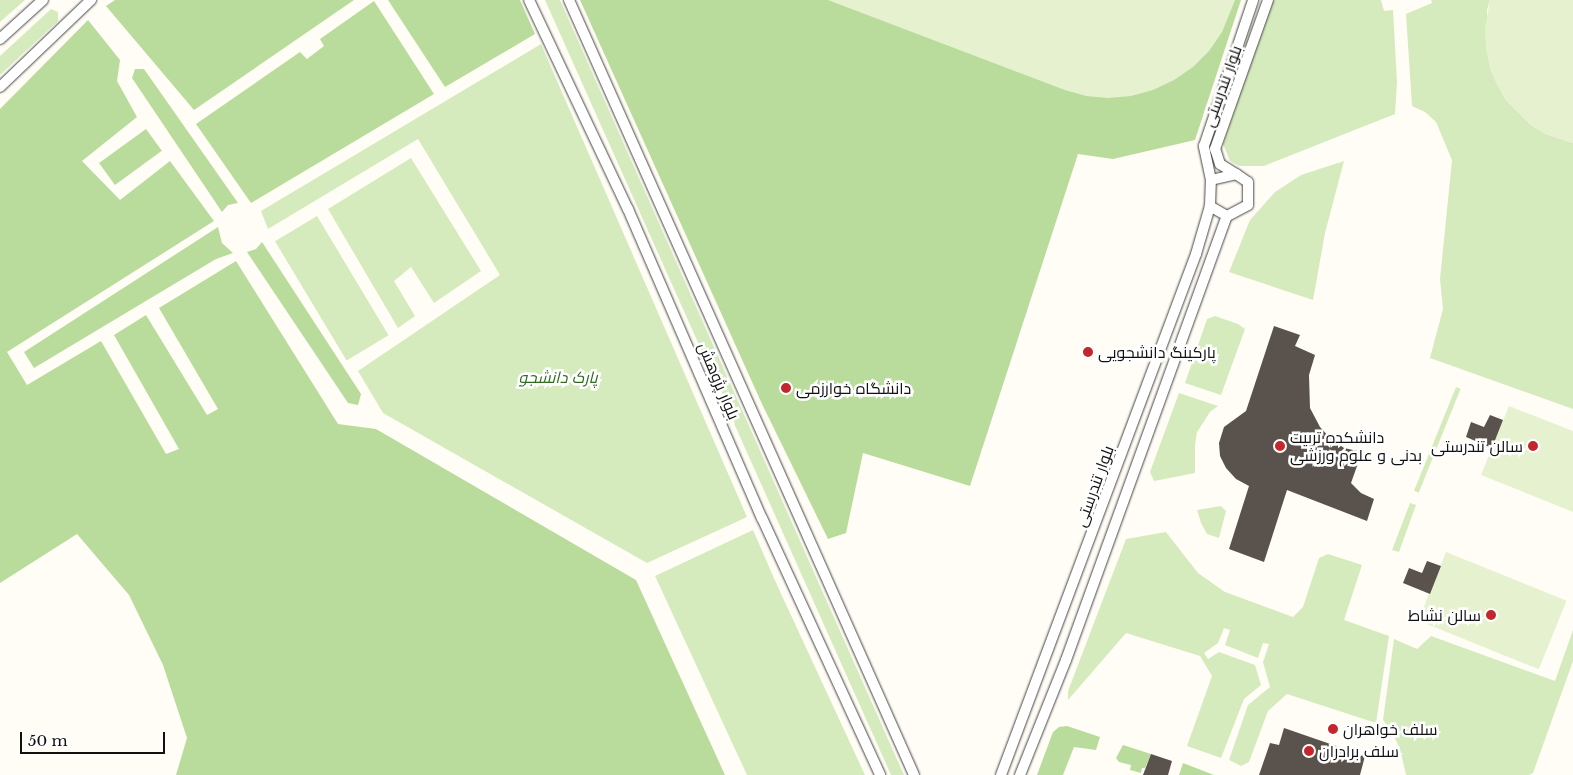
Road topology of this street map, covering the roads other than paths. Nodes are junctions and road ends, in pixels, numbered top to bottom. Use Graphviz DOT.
graph roads {
  1 [pos="43,0"];
  2 [pos="91,0"];
  3 [pos="529,0"];
  4 [pos="569,0"];
  5 [pos="1253,0"];
  6 [pos="1268,0"];
  7 [pos="0,39"];
  8 [pos="0,87"];
  9 [pos="1236,174"];
  10 [pos="1211,180"];
  11 [pos="1210,206"];
  12 [pos="1227,216"];
  13 [pos="880,775"];
  14 [pos="914,775"];
  15 [pos="1001,775"];
  16 [pos="1020,775"];
  1 -- 7 [label="lane"];
  2 -- 8 [label="lane"];
  3 -- 13 [label="lane, بلوار پژوهش"];
  4 -- 14 [label="lane, بلوار پژوهش"];
  5 -- 10 [label="lane, بلوار تندرستی"];
  6 -- 9 [label="lane, بلوار تندرستی"];
  9 -- 10 [label="lane"];
  9 -- 12 [label="lane"];
  10 -- 11 [label="lane"];
  11 -- 12 [label="lane"];
  11 -- 15 [label="lane, بلوار تندرستی"];
  12 -- 16 [label="lane, بلوار تندرستی"];
}
